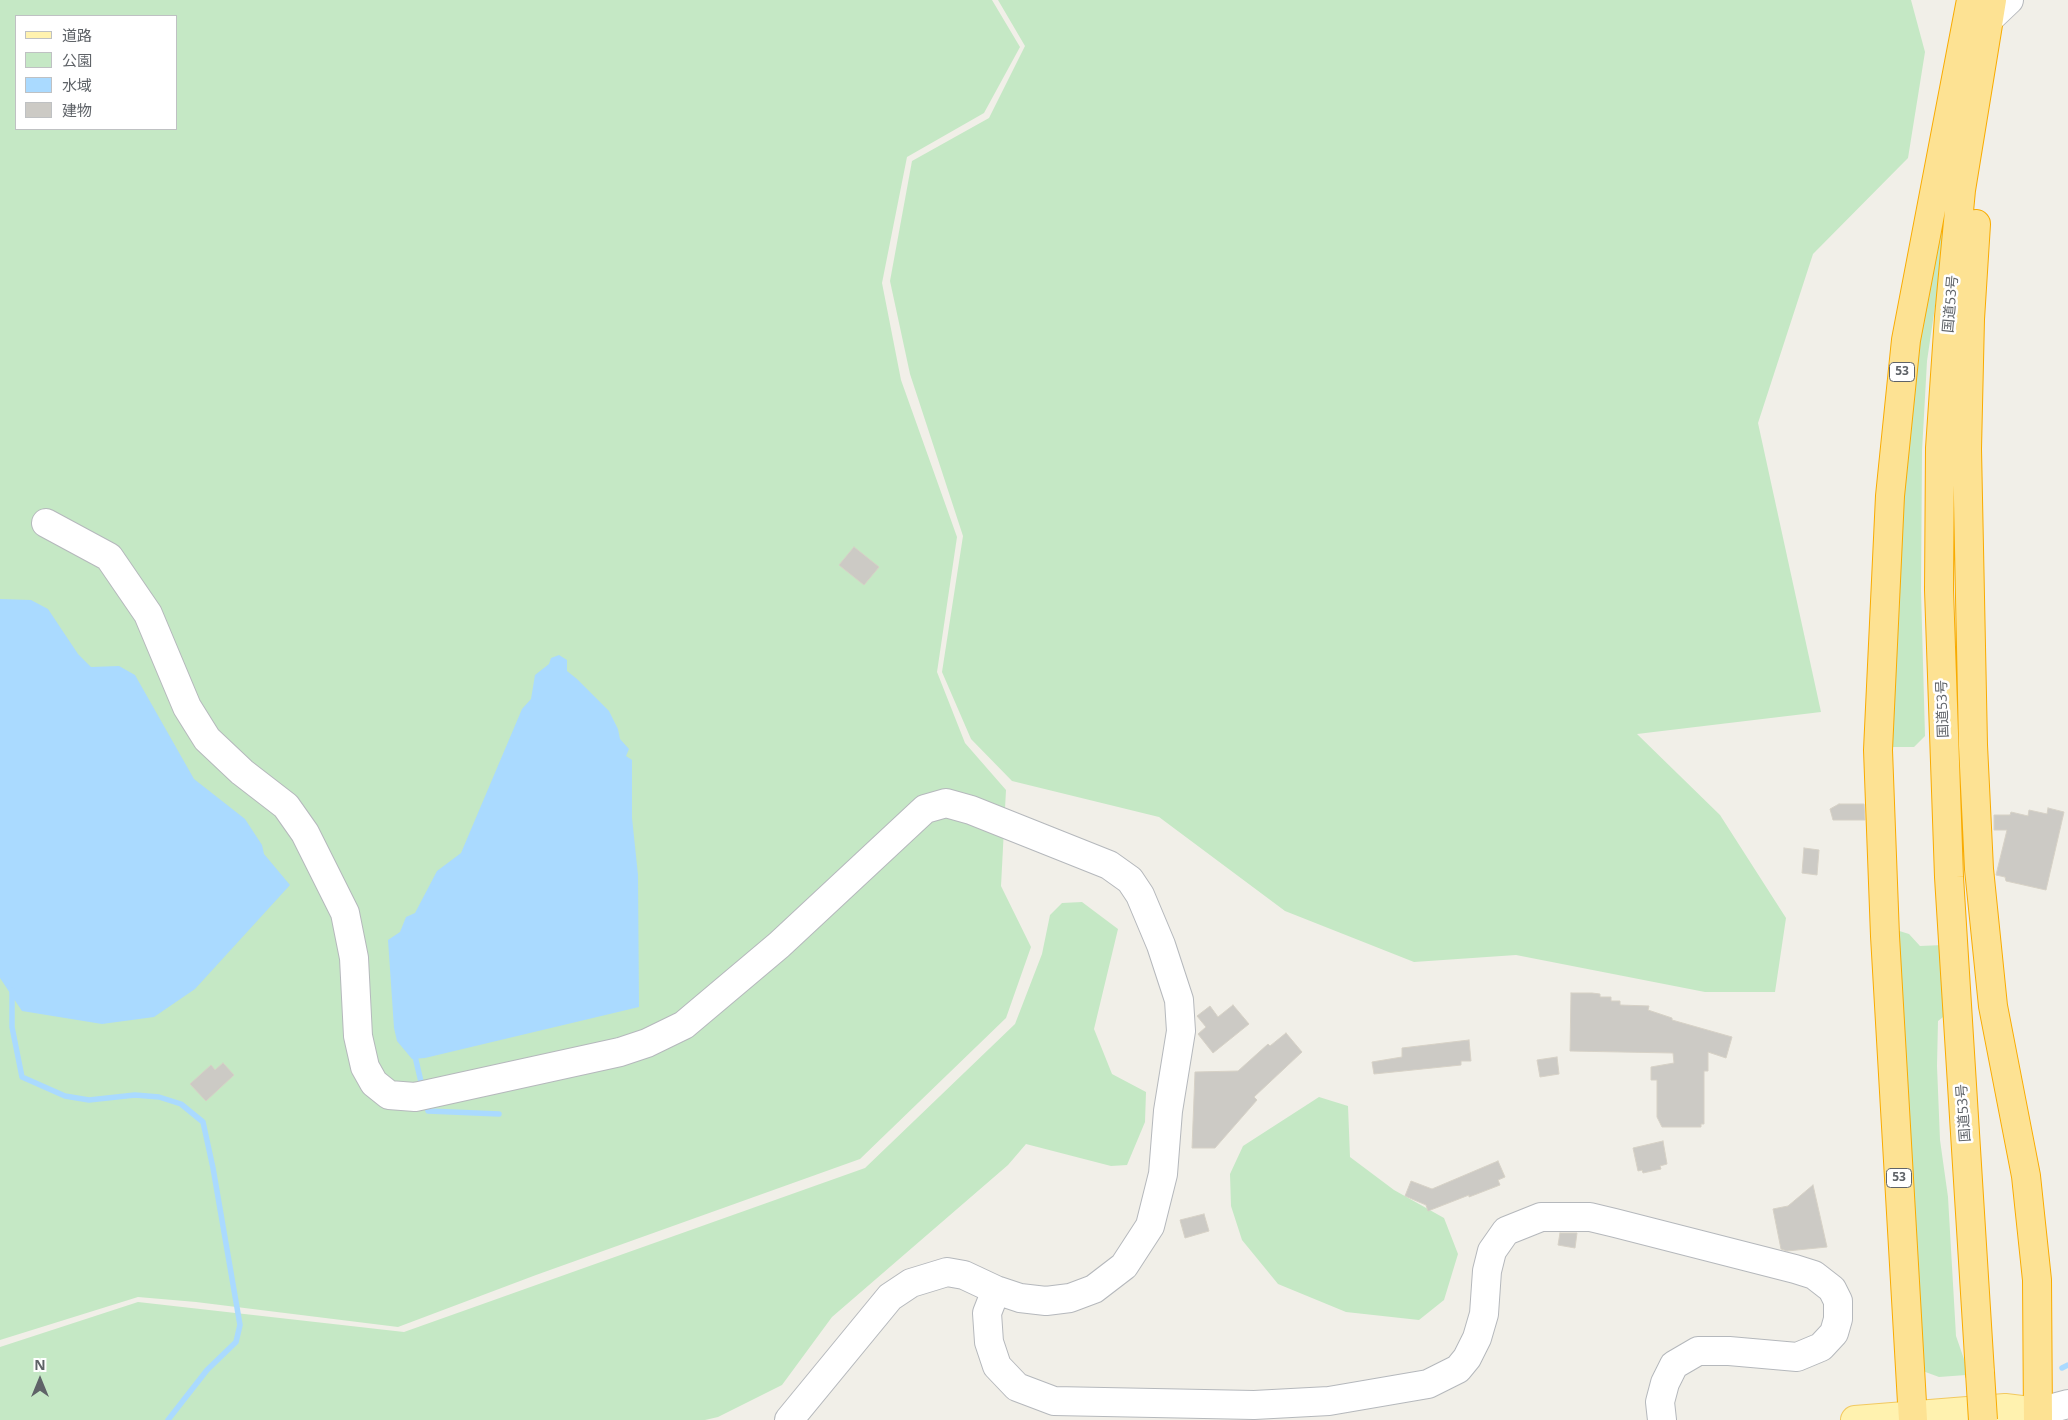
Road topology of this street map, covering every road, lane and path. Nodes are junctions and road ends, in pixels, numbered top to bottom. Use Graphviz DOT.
graph roads {
  1 [pos="2009,0"];
  2 [pos="1984,6"];
  3 [pos="1983,51"];
  4 [pos="46,523"];
  5 [pos="996,1290"];
  6 [pos="2068,1404"];
  7 [pos="2034,1417"];
  8 [pos="1913,1418"];
  9 [pos="788,1420"];
  10 [pos="1662,1420"];
  11 [pos="1855,1420"];
  12 [pos="1983,1420"];
  1 -- 2 [label="street"];
  2 -- 3 [label="highway, 国道53号"];
  2 -- 8 [label="highway, 53"];
  3 -- 7 [label="highway"];
  3 -- 12 [label="highway, 国道53号, bridge"];
  4 -- 5 [label="street"];
  5 -- 9 [label="street"];
  5 -- 10 [label="street"];
  6 -- 7 [label="street"];
  7 -- 8 [label="main road"];
  8 -- 11 [label="main road"];
}
